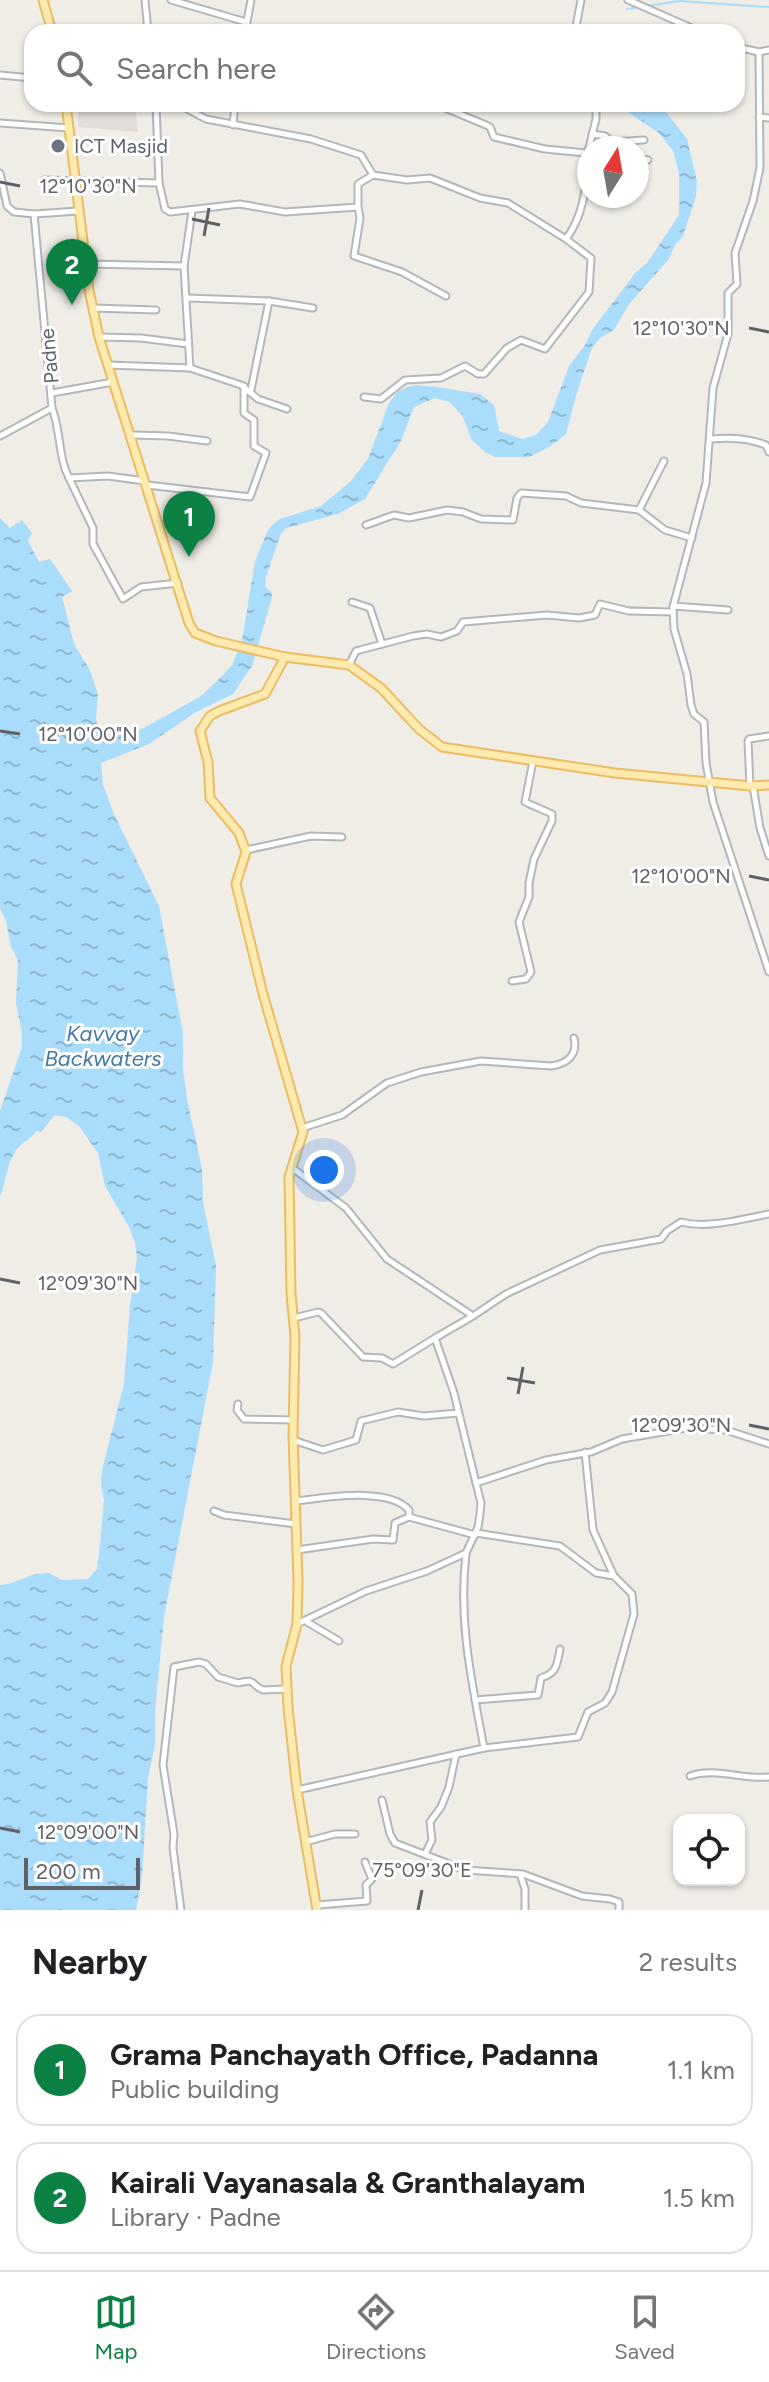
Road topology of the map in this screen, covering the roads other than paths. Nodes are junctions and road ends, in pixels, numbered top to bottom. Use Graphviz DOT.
graph roads {
  1 [pos="43,0"];
  2 [pos="145,0"];
  3 [pos="171,0"];
  4 [pos="251,0"];
  5 [pos="581,0"];
  6 [pos="628,0"];
  7 [pos="246,22"];
  8 [pos="50,24"];
  9 [pos="147,24"];
  10 [pos="576,24"];
  11 [pos="683,24"];
  12 [pos="745,49"];
  13 [pos="769,50"];
  14 [pos="759,52"];
  15 [pos="0,75"];
  16 [pos="24,77"];
  17 [pos="67,112"];
  18 [pos="156,112"];
  19 [pos="193,112"];
  20 [pos="234,112"];
  21 [pos="455,112"];
  22 [pos="596,112"];
  23 [pos="759,117"];
  24 [pos="769,118"];
  25 [pos="0,123"];
  26 [pos="233,125"];
  27 [pos="69,128"];
  28 [pos="592,134"];
  29 [pos="605,136"];
  30 [pos="577,151"];
  31 [pos="0,173"];
  32 [pos="373,175"];
  33 [pos="44,180"];
  34 [pos="74,180"];
  35 [pos="159,183"];
  36 [pos="358,207"];
  37 [pos="580,208"];
  38 [pos="78,211"];
  39 [pos="192,211"];
  40 [pos="34,214"];
  41 [pos="566,239"];
  42 [pos="86,264"];
  43 [pos="184,266"];
  44 [pos="446,296"];
  45 [pos="187,298"];
  46 [pos="269,301"];
  47 [pos="93,308"];
  48 [pos="313,308"];
  49 [pos="156,310"];
  50 [pos="99,337"];
  51 [pos="188,344"];
  52 [pos="108,365"];
  53 [pos="190,368"];
  54 [pos="113,382"];
  55 [pos="244,386"];
  56 [pos="251,391"];
  57 [pos="52,393"];
  58 [pos="364,397"];
  59 [pos="52,408"];
  60 [pos="287,409"];
  61 [pos="132,435"];
  62 [pos="0,436"];
  63 [pos="711,439"];
  64 [pos="207,441"];
  65 [pos="769,452"];
  66 [pos="664,461"];
  67 [pos="69,478"];
  68 [pos="147,483"];
  69 [pos="639,510"];
  70 [pos="366,525"];
  71 [pos="692,538"];
  72 [pos="178,583"];
  73 [pos="352,602"];
  74 [pos="673,609"];
  75 [pos="728,610"];
  76 [pos="382,644"];
  77 [pos="285,657"];
  78 [pos="349,665"];
  79 [pos="769,736"];
  80 [pos="533,761"];
  81 [pos="708,782"];
  82 [pos="769,785"];
  83 [pos="752,786"];
  84 [pos="769,831"];
  85 [pos="761,833"];
  86 [pos="342,837"];
  87 [pos="246,850"];
  88 [pos="769,856"];
  89 [pos="769,972"];
  90 [pos="512,981"];
  91 [pos="574,1038"];
  92 [pos="302,1128"];
  93 [pos="290,1166"];
  94 [pos="769,1214"];
  95 [pos="473,1316"];
  96 [pos="293,1318"];
  97 [pos="435,1338"];
  98 [pos="238,1404"];
  99 [pos="458,1413"];
  100 [pos="293,1420"];
  101 [pos="293,1440"];
  102 [pos="769,1444"];
  103 [pos="585,1452"];
  104 [pos="476,1483"];
  105 [pos="296,1501"];
  106 [pos="214,1511"];
  107 [pos="409,1517"];
  108 [pos="296,1524"];
  109 [pos="476,1534"];
  110 [pos="297,1550"];
  111 [pos="466,1553"];
  112 [pos="614,1576"];
  113 [pos="307,1621"];
  114 [pos="297,1624"];
  115 [pos="339,1641"];
  116 [pos="560,1649"];
  117 [pos="287,1689"];
  118 [pos="475,1700"];
  119 [pos="484,1748"];
  120 [pos="456,1754"];
  121 [pos="690,1776"];
  122 [pos="769,1777"];
  123 [pos="297,1790"];
  124 [pos="382,1800"];
  125 [pos="355,1834"];
  126 [pos="305,1842"];
  127 [pos="425,1854"];
  128 [pos="365,1862"];
  129 [pos="520,1874"];
  130 [pos="317,1908"];
  131 [pos="181,1910"];
  132 [pos="525,1910"];
  133 [pos="619,1910"];
  1 -- 8 [label="main road"];
  2 -- 9 [label="street"];
  3 -- 7 [label="street"];
  4 -- 7 [label="street"];
  5 -- 10 [label="street"];
  6 -- 11 [label="street"];
  12 -- 14 [label="street"];
  13 -- 14 [label="street"];
  14 -- 23 [label="street"];
  15 -- 16 [label="street"];
  17 -- 27 [label="main road"];
  18 -- 35 [label="street"];
  19 -- 26 [label="street"];
  20 -- 26 [label="street"];
  21 -- 30 [label="street"];
  22 -- 28 [label="street"];
  23 -- 24 [label="street"];
  23 -- 63 [label="street"];
  25 -- 27 [label="street"];
  26 -- 32 [label="street"];
  27 -- 34 [label="main road"];
  28 -- 29 [label="street"];
  31 -- 40 [label="street"];
  32 -- 36 [label="street"];
  32 -- 41 [label="street"];
  33 -- 34 [label="street"];
  34 -- 35 [label="street"];
  34 -- 38 [label="main road"];
  35 -- 39 [label="street"];
  36 -- 39 [label="street"];
  36 -- 44 [label="street"];
  37 -- 41 [label="street"];
  38 -- 40 [label="street"];
  38 -- 42 [label="main road"];
  39 -- 43 [label="street"];
  40 -- 57 [label="street, Padne"];
  41 -- 58 [label="street"];
  42 -- 43 [label="street"];
  42 -- 47 [label="main road"];
  43 -- 45 [label="street"];
  45 -- 46 [label="street"];
  45 -- 51 [label="street"];
  46 -- 48 [label="street"];
  46 -- 56 [label="street"];
  47 -- 49 [label="street"];
  47 -- 50 [label="main road"];
  50 -- 51 [label="street"];
  50 -- 52 [label="main road"];
  51 -- 53 [label="street"];
  52 -- 53 [label="street"];
  52 -- 54 [label="main road"];
  53 -- 55 [label="street"];
  54 -- 57 [label="street"];
  54 -- 61 [label="main road"];
  55 -- 56 [label="street"];
  55 -- 68 [label="street"];
  56 -- 60 [label="street"];
  57 -- 59 [label="street, Padne"];
  59 -- 62 [label="street, Padne"];
  59 -- 67 [label="street"];
  61 -- 64 [label="street"];
  61 -- 68 [label="main road"];
  63 -- 65 [label="street"];
  63 -- 71 [label="street"];
  66 -- 69 [label="street"];
  67 -- 68 [label="street"];
  67 -- 72 [label="street"];
  68 -- 72 [label="main road"];
  69 -- 70 [label="street"];
  69 -- 71 [label="street"];
  71 -- 74 [label="street"];
  72 -- 77 [label="main road"];
  73 -- 76 [label="street"];
  74 -- 75 [label="street"];
  74 -- 76 [label="street"];
  74 -- 81 [label="street"];
  76 -- 78 [label="street"];
  77 -- 78 [label="main road"];
  77 -- 87 [label="main road"];
  78 -- 80 [label="main road"];
  79 -- 83 [label="street"];
  80 -- 81 [label="main road"];
  80 -- 90 [label="street"];
  81 -- 83 [label="main road"];
  81 -- 89 [label="street"];
  82 -- 83 [label="main road"];
  83 -- 85 [label="street"];
  84 -- 85 [label="street"];
  85 -- 88 [label="street"];
  86 -- 87 [label="street"];
  87 -- 92 [label="main road"];
  91 -- 92 [label="street"];
  92 -- 93 [label="main road"];
  93 -- 95 [label="street"];
  93 -- 96 [label="main road"];
  94 -- 95 [label="street"];
  95 -- 97 [label="street"];
  96 -- 97 [label="street"];
  96 -- 100 [label="main road"];
  97 -- 99 [label="street"];
  98 -- 100 [label="street"];
  99 -- 101 [label="street"];
  99 -- 104 [label="street"];
  100 -- 101 [label="main road"];
  101 -- 105 [label="main road"];
  102 -- 103 [label="street"];
  103 -- 104 [label="street"];
  103 -- 112 [label="street"];
  104 -- 109 [label="street"];
  105 -- 107 [label="street"];
  105 -- 108 [label="main road"];
  106 -- 108 [label="street"];
  107 -- 109 [label="street"];
  107 -- 110 [label="street"];
  108 -- 110 [label="main road"];
  109 -- 111 [label="street"];
  109 -- 112 [label="street"];
  110 -- 114 [label="main road"];
  111 -- 113 [label="street"];
  111 -- 118 [label="street"];
  112 -- 119 [label="street"];
  113 -- 114 [label="street"];
  113 -- 115 [label="street"];
  114 -- 117 [label="main road"];
  116 -- 118 [label="street"];
  117 -- 123 [label="main road"];
  117 -- 131 [label="street"];
  118 -- 119 [label="street"];
  119 -- 120 [label="street"];
  120 -- 123 [label="street"];
  120 -- 127 [label="street"];
  121 -- 122 [label="street"];
  123 -- 126 [label="main road"];
  124 -- 127 [label="street"];
  125 -- 126 [label="street"];
  126 -- 130 [label="main road"];
  127 -- 129 [label="street"];
  128 -- 130 [label="street"];
  129 -- 132 [label="street"];
  129 -- 133 [label="street"];
}
